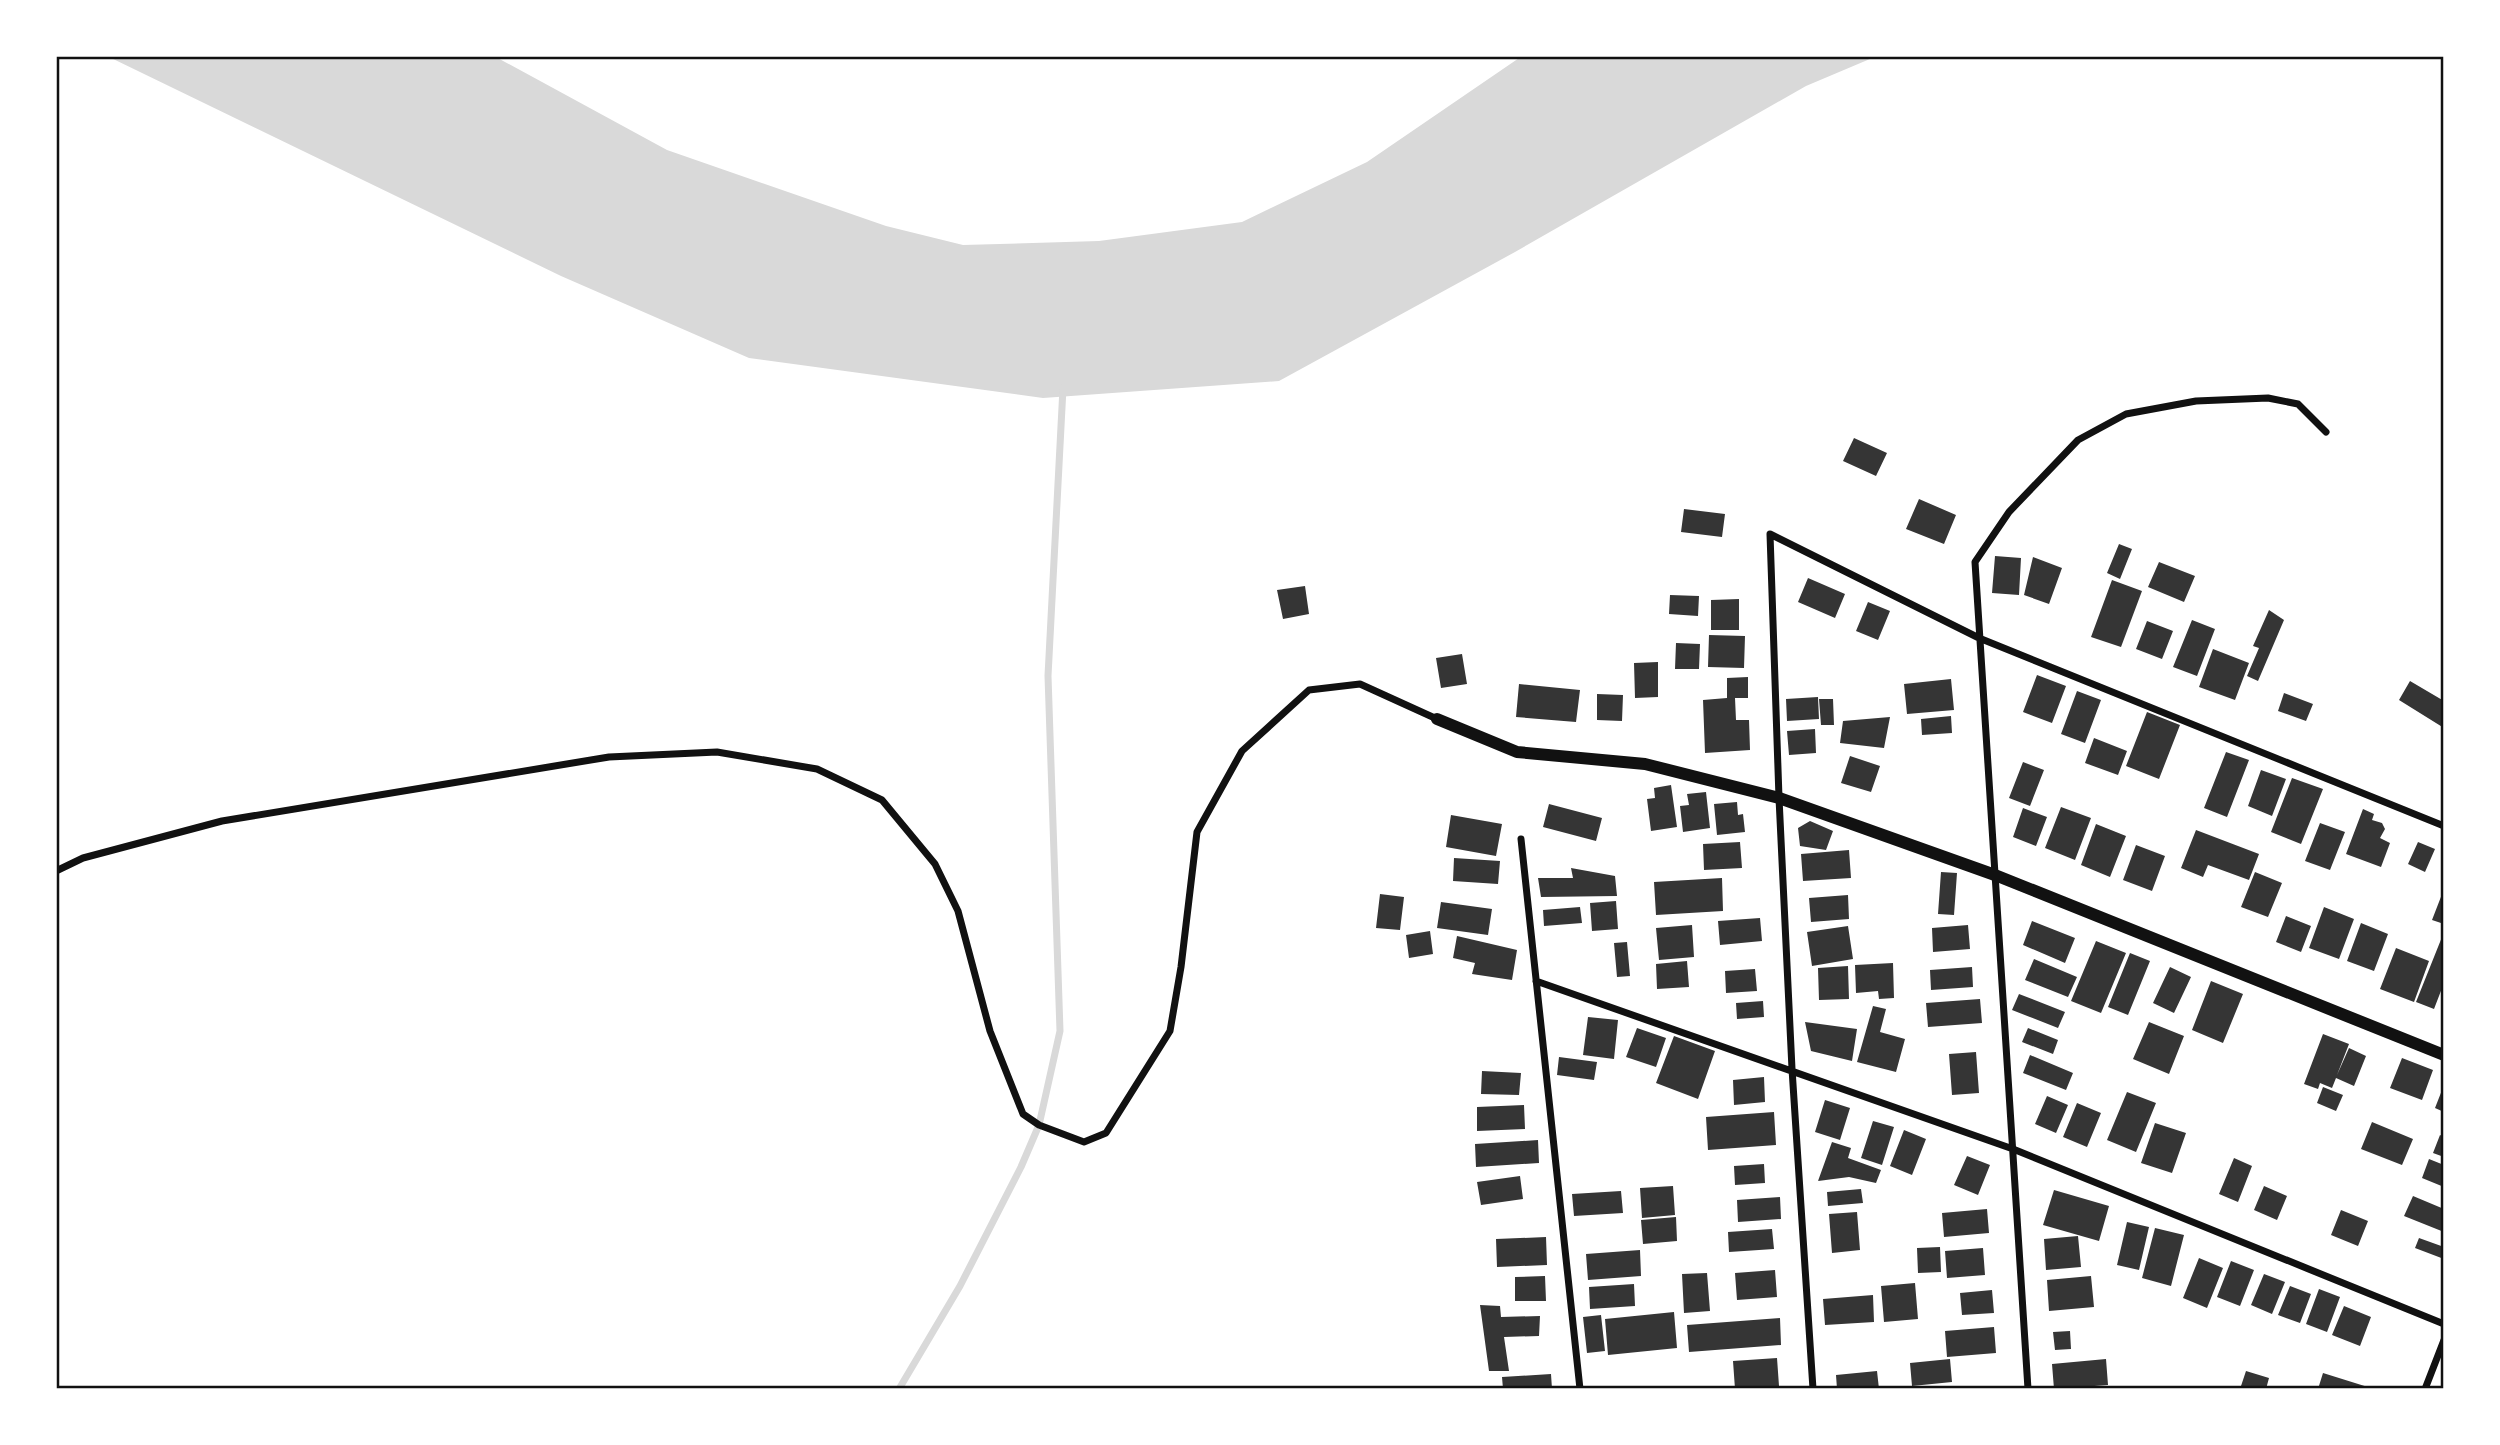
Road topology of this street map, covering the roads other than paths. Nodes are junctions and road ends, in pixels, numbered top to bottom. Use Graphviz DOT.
graph roads {
  1 [pos="2326,432"];
  2 [pos="1979,638"];
  3 [pos="1437,719"];
  4 [pos="1779,797"];
  5 [pos="2444,826"];
  6 [pos="1521,839"];
  7 [pos="56,872"];
  8 [pos="1995,874"];
  9 [pos="1536,981"];
  10 [pos="2444,1055"];
  11 [pos="1792,1069"];
  12 [pos="2013,1149"];
  13 [pos="2444,1324"];
  14 [pos="2444,1340"];
  15 [pos="1580,1389"];
  16 [pos="1813,1389"];
  17 [pos="2028,1389"];
  18 [pos="2425,1389"];
  1 -- 2 [label="street"];
  2 -- 4 [label="street"];
  2 -- 5 [label="street"];
  2 -- 8 [label="street"];
  3 -- 4 [label="street"];
  3 -- 7 [label="street"];
  4 -- 8 [label="street"];
  4 -- 11 [label="street"];
  6 -- 9 [label="street"];
  8 -- 10 [label="street"];
  8 -- 12 [label="street"];
  9 -- 11 [label="street"];
  9 -- 15 [label="street"];
  11 -- 12 [label="street"];
  11 -- 16 [label="street"];
  12 -- 13 [label="street"];
  12 -- 17 [label="street"];
  14 -- 18 [label="street"];
}
